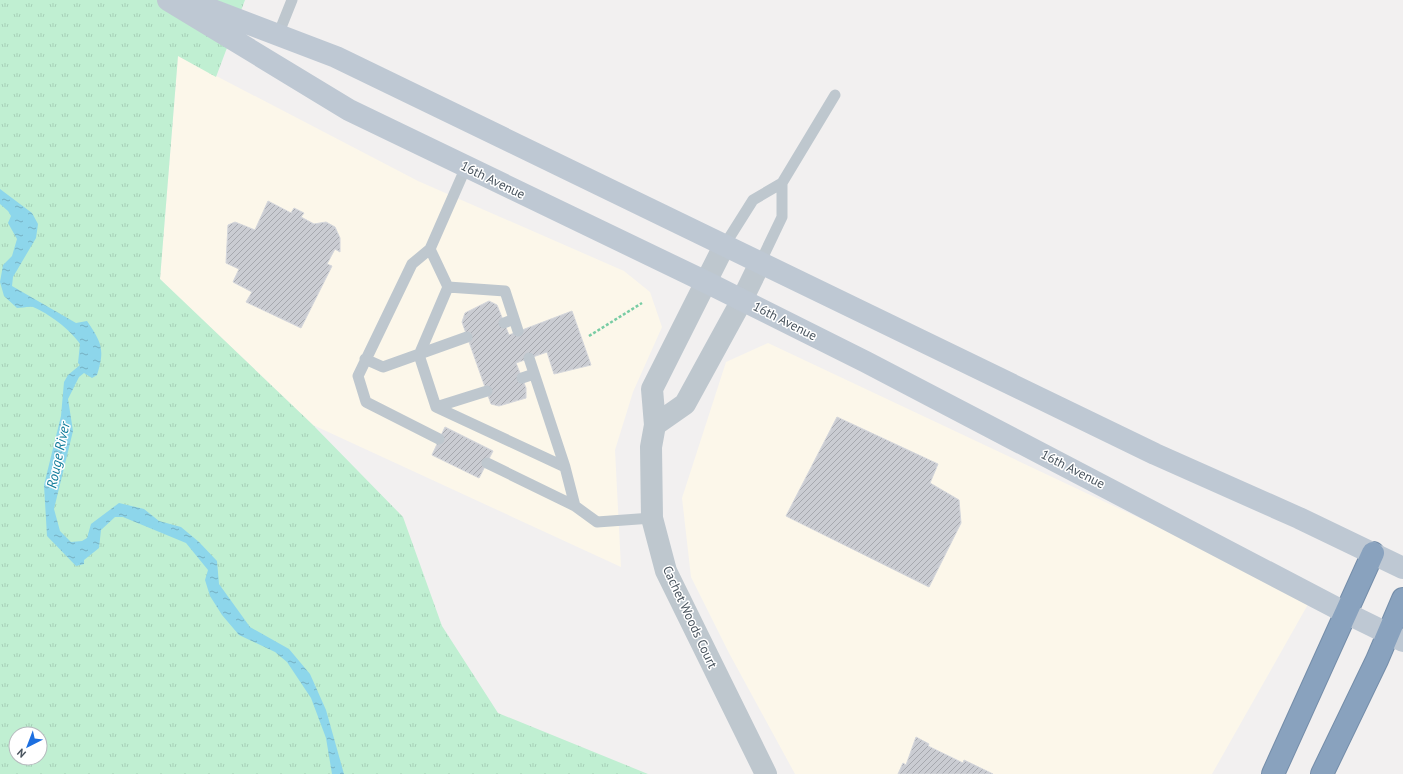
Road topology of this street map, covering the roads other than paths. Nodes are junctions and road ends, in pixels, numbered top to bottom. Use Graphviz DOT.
graph roads {
  1 [pos="168,0"];
  2 [pos="186,0"];
  3 [pos="292,0"];
  4 [pos="278,35"];
  5 [pos="835,95"];
  6 [pos="466,167"];
  7 [pos="782,183"];
  8 [pos="724,246"];
  9 [pos="430,249"];
  10 [pos="760,263"];
  11 [pos="706,282"];
  12 [pos="448,287"];
  13 [pos="742,300"];
  14 [pos="518,331"];
  15 [pos="467,337"];
  16 [pos="419,355"];
  17 [pos="529,358"];
  18 [pos="365,360"];
  19 [pos="534,374"];
  20 [pos="522,378"];
  21 [pos="487,391"];
  22 [pos="436,407"];
  23 [pos="655,425"];
  24 [pos="439,439"];
  25 [pos="487,463"];
  26 [pos="565,467"];
  27 [pos="575,506"];
  28 [pos="652,518"];
  29 [pos="1373,553"];
  30 [pos="1403,568"];
  31 [pos="1403,599"];
  32 [pos="1346,614"];
  33 [pos="1395,637"];
  34 [pos="766,774"];
  35 [pos="1272,774"];
  36 [pos="1322,774"];
  1 -- 6 [label="main road, 16th Avenue"];
  2 -- 4 [label="main road"];
  3 -- 4 [label="lane"];
  4 -- 8 [label="main road"];
  5 -- 7 [label="lane"];
  6 -- 9 [label="lane"];
  6 -- 11 [label="main road, 16th Avenue"];
  7 -- 8 [label="lane"];
  7 -- 10 [label="lane"];
  8 -- 10 [label="main road"];
  8 -- 11 [label="street, Cachet Woods Court"];
  9 -- 12 [label="lane"];
  9 -- 18 [label="lane"];
  10 -- 13 [label="street"];
  10 -- 29 [label="main road"];
  11 -- 13 [label="main road, 16th Avenue"];
  11 -- 23 [label="street, Cachet Woods Court"];
  12 -- 14 [label="lane"];
  12 -- 16 [label="lane"];
  13 -- 23 [label="street"];
  13 -- 32 [label="main road, 16th Avenue"];
  15 -- 16 [label="lane"];
  16 -- 18 [label="lane"];
  16 -- 22 [label="lane"];
  17 -- 19 [label="lane"];
  18 -- 24 [label="lane"];
  19 -- 20 [label="lane"];
  19 -- 26 [label="lane"];
  21 -- 22 [label="lane"];
  22 -- 26 [label="lane"];
  23 -- 28 [label="street, Cachet Woods Court"];
  25 -- 27 [label="lane"];
  26 -- 27 [label="lane"];
  27 -- 28 [label="lane"];
  28 -- 34 [label="street, Cachet Woods Court"];
  29 -- 30 [label="main road"];
  29 -- 32 [label="highway"];
  31 -- 33 [label="highway"];
  32 -- 33 [label="main road, 16th Avenue"];
  32 -- 35 [label="highway"];
  33 -- 36 [label="highway"];
}
